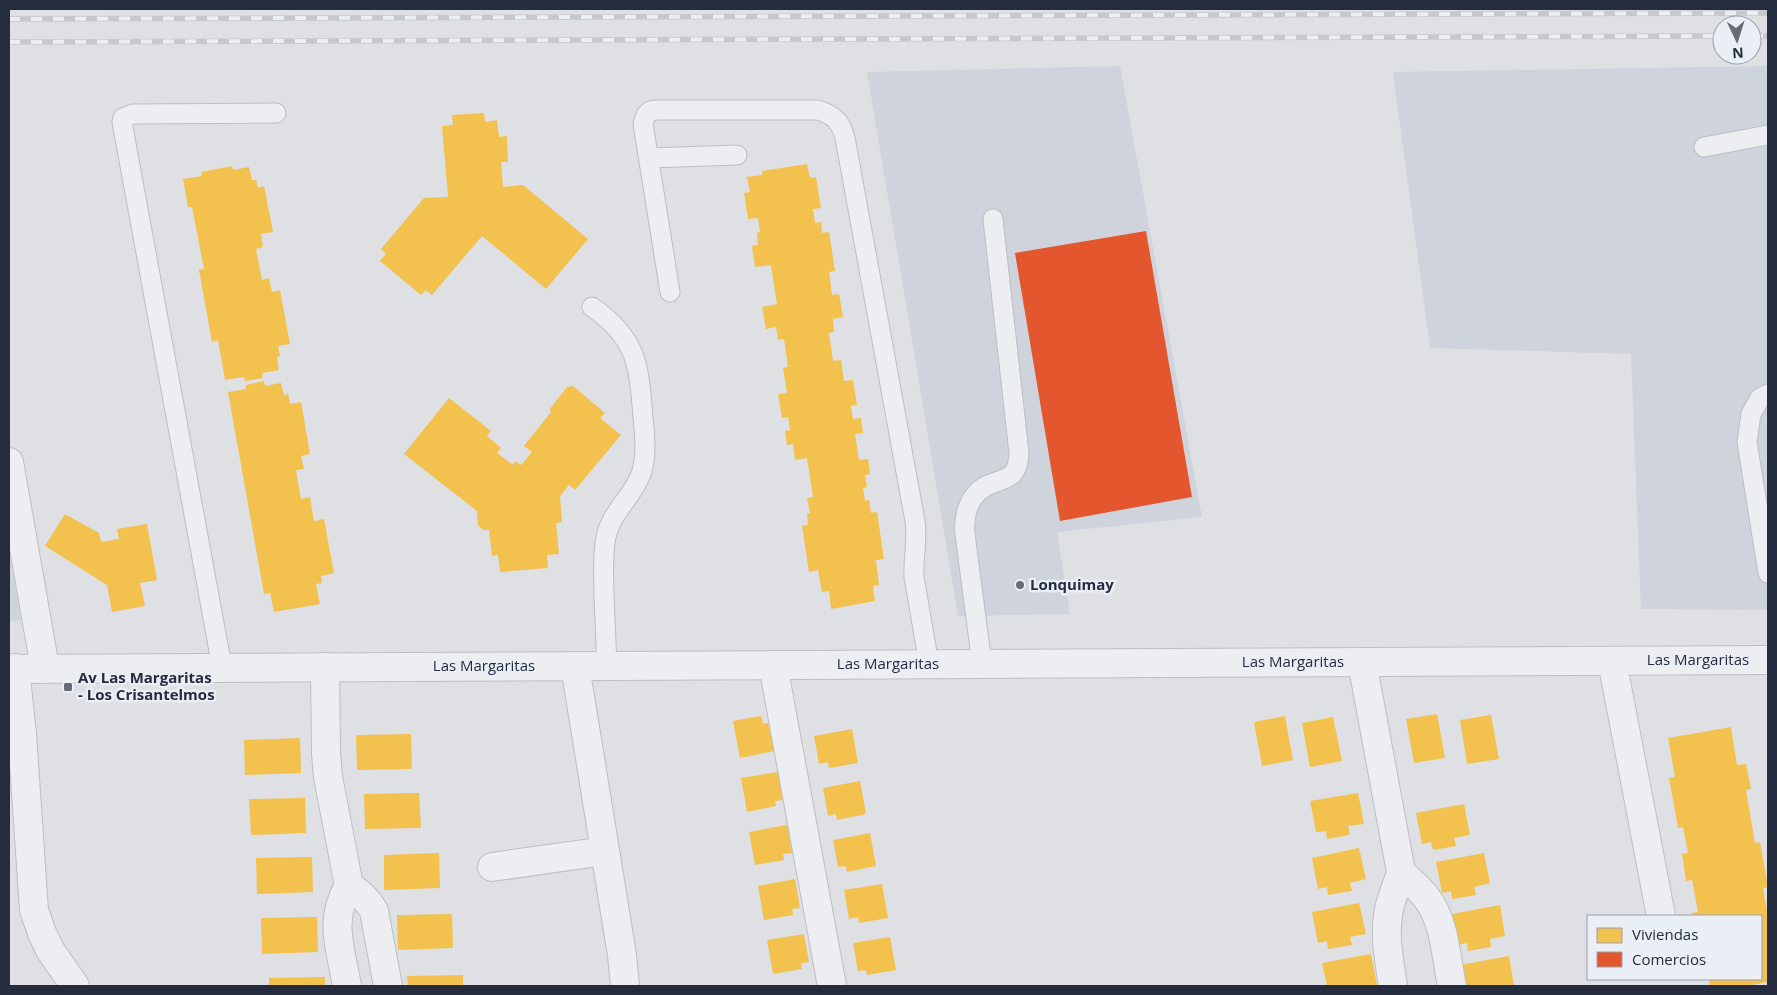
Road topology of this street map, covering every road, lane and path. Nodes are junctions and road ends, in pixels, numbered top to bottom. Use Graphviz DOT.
graph roads {
  1 [pos="276,113"];
  2 [pos="1768,135"];
  3 [pos="1704,147"];
  4 [pos="737,155"];
  5 [pos="649,158"];
  6 [pos="993,219"];
  7 [pos="670,292"];
  8 [pos="592,307"];
  9 [pos="1768,394"];
  10 [pos="9,462"];
  11 [pos="1768,573"];
  12 [pos="1768,660"];
  13 [pos="1612,661"];
  14 [pos="1362,662"];
  15 [pos="929,664"];
  16 [pos="982,664"];
  17 [pos="773,665"];
  18 [pos="575,666"];
  19 [pos="607,666"];
  20 [pos="222,667"];
  21 [pos="325,667"];
  22 [pos="12,668"];
  23 [pos="45,668"];
  24 [pos="605,851"];
  25 [pos="492,867"];
  26 [pos="1402,872"];
  27 [pos="350,886"];
  28 [pos="1661,915"];
  29 [pos="75,986"];
  30 [pos="347,986"];
  31 [pos="388,986"];
  32 [pos="625,986"];
  33 [pos="832,986"];
  34 [pos="1393,986"];
  35 [pos="1452,986"];
  1 -- 20 [label="lane"];
  2 -- 3 [label="lane"];
  4 -- 5 [label="lane"];
  5 -- 7 [label="lane"];
  5 -- 15 [label="lane"];
  6 -- 16 [label="lane"];
  8 -- 19 [label="lane"];
  9 -- 11 [label="lane"];
  10 -- 23 [label="street"];
  12 -- 13 [label="street, Las Margaritas"];
  13 -- 14 [label="street, Las Margaritas"];
  13 -- 28 [label="street"];
  14 -- 16 [label="street, Las Margaritas"];
  14 -- 26 [label="street"];
  15 -- 16 [label="street, Las Margaritas"];
  15 -- 17 [label="street, Las Margaritas"];
  17 -- 19 [label="street, Las Margaritas"];
  17 -- 33 [label="street"];
  18 -- 19 [label="street, Las Margaritas"];
  18 -- 21 [label="street, Las Margaritas"];
  18 -- 24 [label="street"];
  20 -- 21 [label="street, Las Margaritas"];
  20 -- 23 [label="street, Las Margaritas"];
  21 -- 27 [label="street"];
  22 -- 23 [label="street, Las Margaritas"];
  22 -- 29 [label="street"];
  24 -- 25 [label="street"];
  24 -- 32 [label="street"];
  26 -- 34 [label="street"];
  26 -- 35 [label="street"];
  27 -- 30 [label="street"];
  27 -- 31 [label="street"];
}
